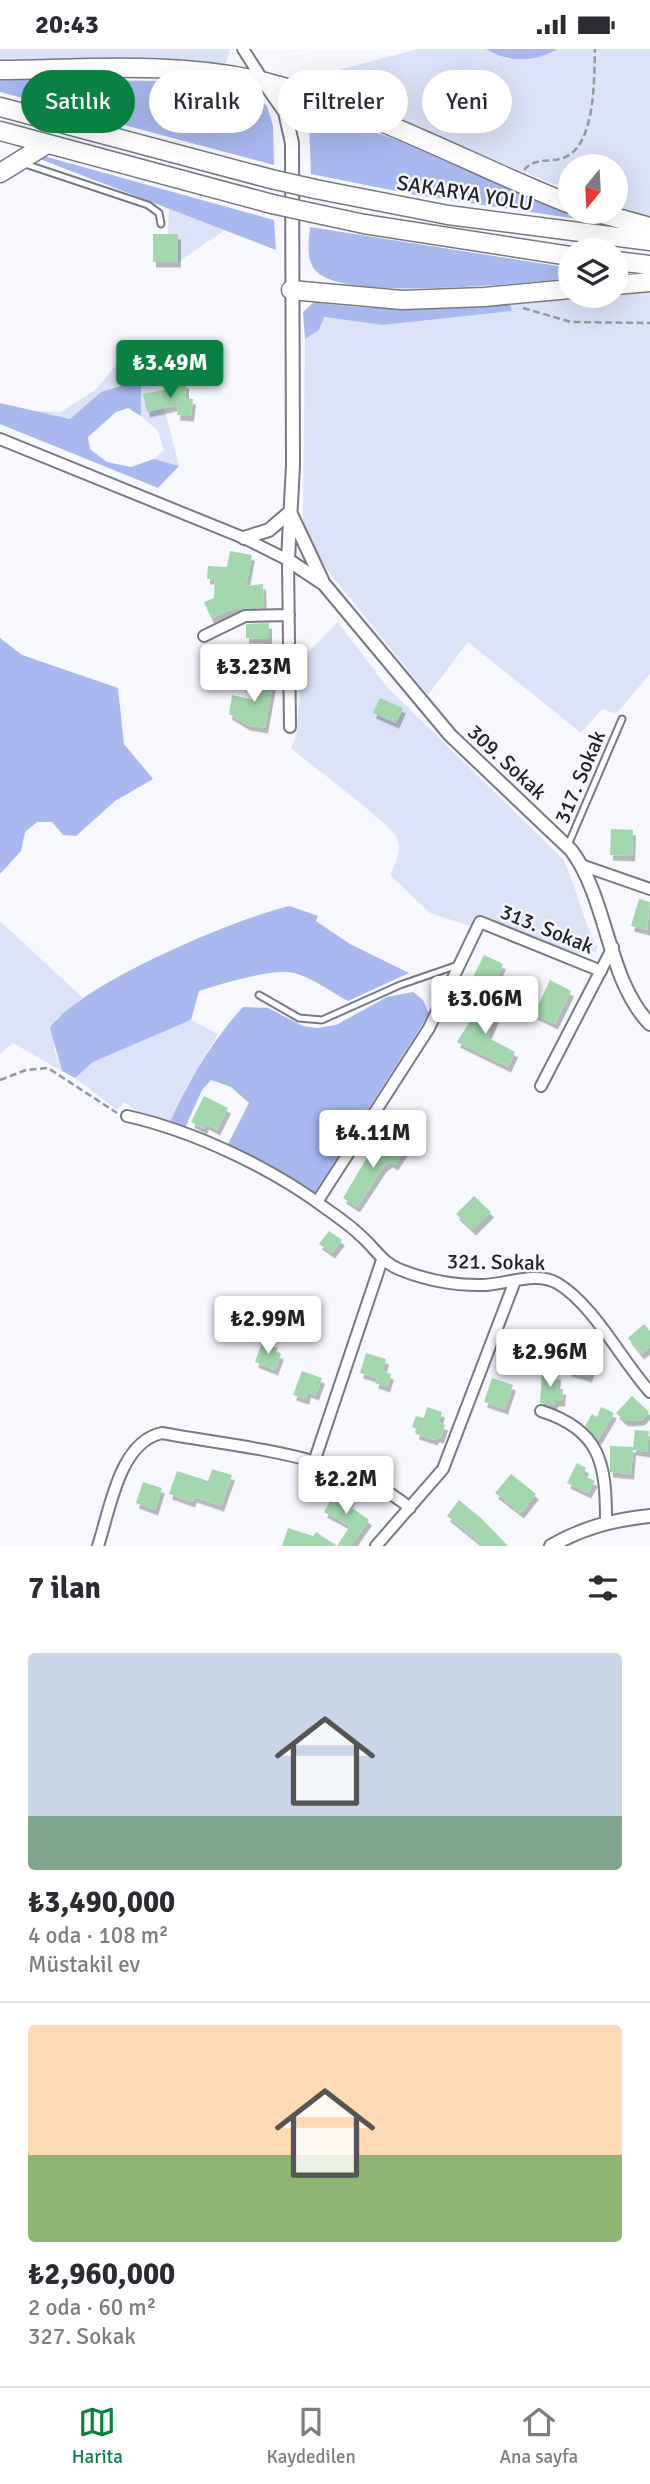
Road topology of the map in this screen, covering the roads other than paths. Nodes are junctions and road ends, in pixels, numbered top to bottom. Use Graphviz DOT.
graph roads {
  1 [pos="243,49"];
  2 [pos="0,70"];
  3 [pos="149,70"];
  4 [pos="256,70"];
  5 [pos="264,82"];
  6 [pos="0,107"];
  7 [pos="0,131"];
  8 [pos="47,144"];
  9 [pos="18,162"];
  10 [pos="0,173"];
  11 [pos="558,199"];
  12 [pos="628,220"];
  13 [pos="161,224"];
  14 [pos="650,226"];
  15 [pos="650,241"];
  16 [pos="558,254"];
  17 [pos="628,262"];
  18 [pos="650,265"];
  19 [pos="650,282"];
  20 [pos="628,284"];
  21 [pos="291,290"];
  22 [pos="558,290"];
  23 [pos="0,439"];
  24 [pos="290,512"];
  25 [pos="244,538"];
  26 [pos="288,560"];
  27 [pos="324,584"];
  28 [pos="289,615"];
  29 [pos="204,636"];
  30 [pos="622,719"];
  31 [pos="290,727"];
  32 [pos="568,846"];
  33 [pos="582,865"];
  34 [pos="650,889"];
  35 [pos="613,947"];
  36 [pos="461,964"];
  37 [pos="601,971"];
  38 [pos="259,995"];
  39 [pos="650,1024"];
  40 [pos="541,1086"];
  41 [pos="127,1116"];
  42 [pos="317,1202"];
  43 [pos="382,1260"];
  44 [pos="515,1281"];
  45 [pos="650,1392"];
  46 [pos="541,1411"];
  47 [pos="314,1462"];
  48 [pos="410,1508"];
  49 [pos="650,1516"];
  50 [pos="606,1521"];
  51 [pos="98,1546"];
  52 [pos="376,1546"];
  53 [pos="551,1546"];
  1 -- 4 [label="street"];
  2 -- 3 [label="highway"];
  5 -- 11 [label="highway"];
  5 -- 21 [label="street"];
  6 -- 15 [label="highway, SAKARYA YOLU, bridge"];
  7 -- 8 [label="highway"];
  8 -- 9 [label="highway"];
  8 -- 16 [label="highway, bridge"];
  9 -- 10 [label="highway"];
  9 -- 13 [label="lane"];
  12 -- 14 [label="highway"];
  17 -- 18 [label="highway"];
  19 -- 20 [label="highway"];
  21 -- 22 [label="highway"];
  21 -- 24 [label="street"];
  23 -- 25 [label="street"];
  24 -- 25 [label="street"];
  24 -- 26 [label="street"];
  24 -- 27 [label="street"];
  25 -- 26 [label="street"];
  26 -- 27 [label="street, 309. Sokak"];
  26 -- 28 [label="street"];
  27 -- 32 [label="street, 309. Sokak"];
  28 -- 29 [label="street"];
  28 -- 31 [label="street"];
  30 -- 32 [label="lane, 317. Sokak"];
  32 -- 33 [label="street, 309. Sokak"];
  33 -- 34 [label="street"];
  33 -- 35 [label="street, 309. Sokak"];
  35 -- 37 [label="street"];
  35 -- 39 [label="street, 309. Sokak"];
  36 -- 37 [label="street, 313. Sokak"];
  36 -- 38 [label="lane"];
  36 -- 42 [label="street"];
  37 -- 40 [label="street"];
  41 -- 42 [label="street, 321. Sokak"];
  42 -- 43 [label="street, 321. Sokak"];
  43 -- 44 [label="street, 321. Sokak"];
  43 -- 47 [label="street"];
  44 -- 45 [label="street, 321. Sokak"];
  44 -- 48 [label="street"];
  46 -- 50 [label="street"];
  47 -- 48 [label="street"];
  47 -- 51 [label="street"];
  48 -- 52 [label="street"];
  49 -- 50 [label="street"];
  50 -- 53 [label="street"];
}
